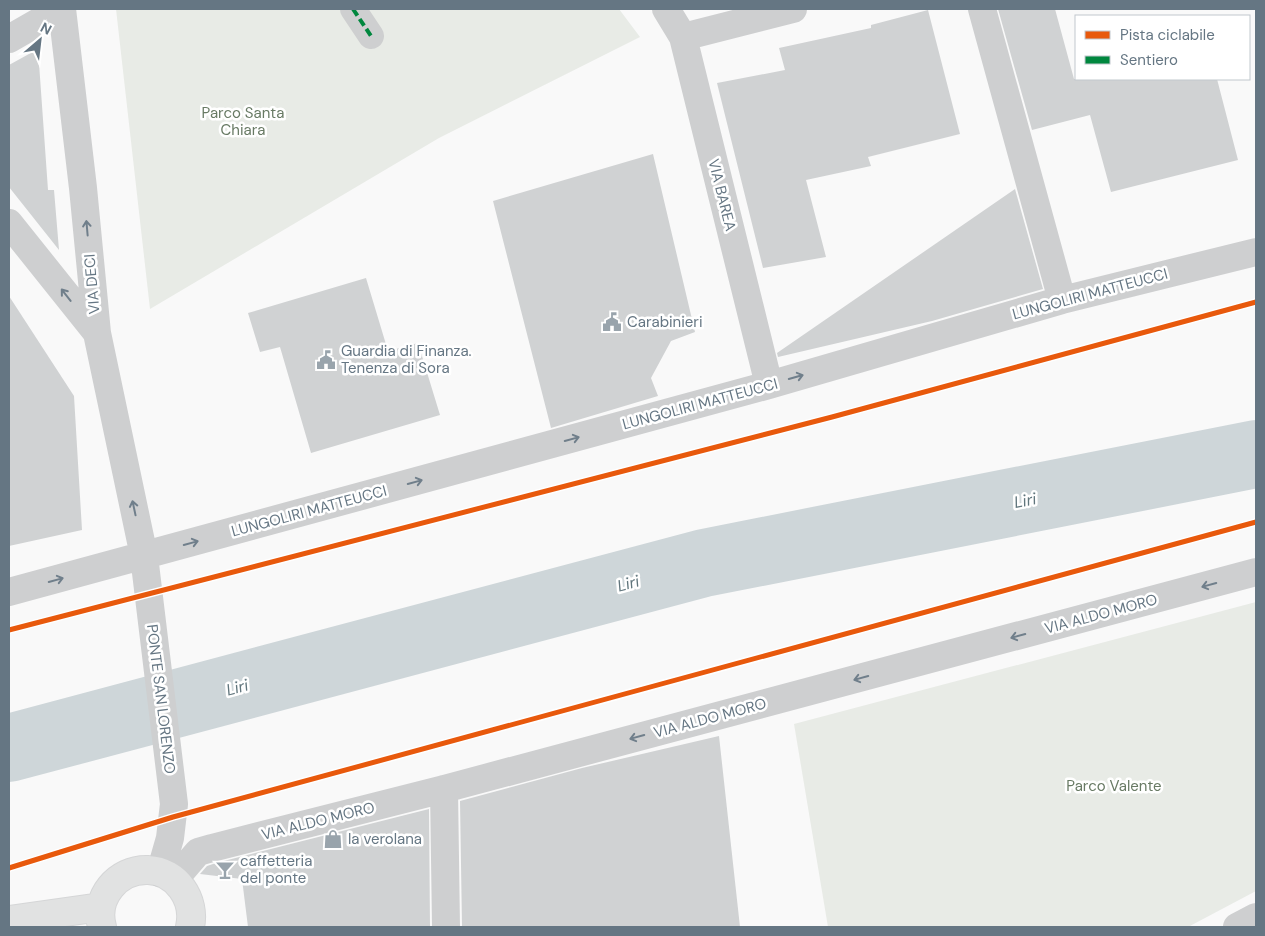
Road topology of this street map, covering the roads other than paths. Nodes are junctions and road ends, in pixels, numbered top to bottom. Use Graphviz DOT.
graph roads {
  1 [pos="62,9"];
  2 [pos="353,9"];
  3 [pos="666,9"];
  4 [pos="793,9"];
  5 [pos="982,9"];
  6 [pos="371,36"];
  7 [pos="683,37"];
  8 [pos="9,39"];
  9 [pos="9,223"];
  10 [pos="1256,252"];
  11 [pos="1062,300"];
  12 [pos="96,333"];
  13 [pos="769,385"];
  14 [pos="144,556"];
  15 [pos="1256,572"];
  16 [pos="9,592"];
  17 [pos="147,594"];
  18 [pos="444,789"];
  19 [pos="167,876"];
  20 [pos="101,917"];
  21 [pos="1256,917"];
  22 [pos="9,920"];
  23 [pos="190,927"];
  24 [pos="446,927"];
  25 [pos="1237,927"];
  1 -- 8 [label="street"];
  12 -- 1 [label="street, VIA DECI, one-way"];
  2 -- 6 [label="street"];
  3 -- 7 [label="street, VIA BAREA"];
  4 -- 7 [label="street"];
  5 -- 11 [label="street"];
  7 -- 13 [label="street, VIA BAREA"];
  12 -- 9 [label="street, one-way"];
  10 -- 11 [label="street, LUNGOLIRI MATTEUCCI"];
  13 -- 11 [label="street, LUNGOLIRI MATTEUCCI, one-way"];
  14 -- 12 [label="street, VIA DECI, one-way"];
  14 -- 13 [label="street, LUNGOLIRI MATTEUCCI, one-way"];
  16 -- 14 [label="street, LUNGOLIRI MATTEUCCI, one-way"];
  14 -- 17 [label="street, VIA DECI"];
  15 -- 18 [label="street, VIA ALDO MORO, one-way"];
  17 -- 19 [label="street, PONTE SAN LORENZO"];
  18 -- 19 [label="street, VIA ALDO MORO"];
  18 -- 24 [label="street"];
  19 -- 20 [label="main road"];
  19 -- 23 [label="main road"];
  20 -- 22 [label="main road"];
  21 -- 25 [label="street"];
}
